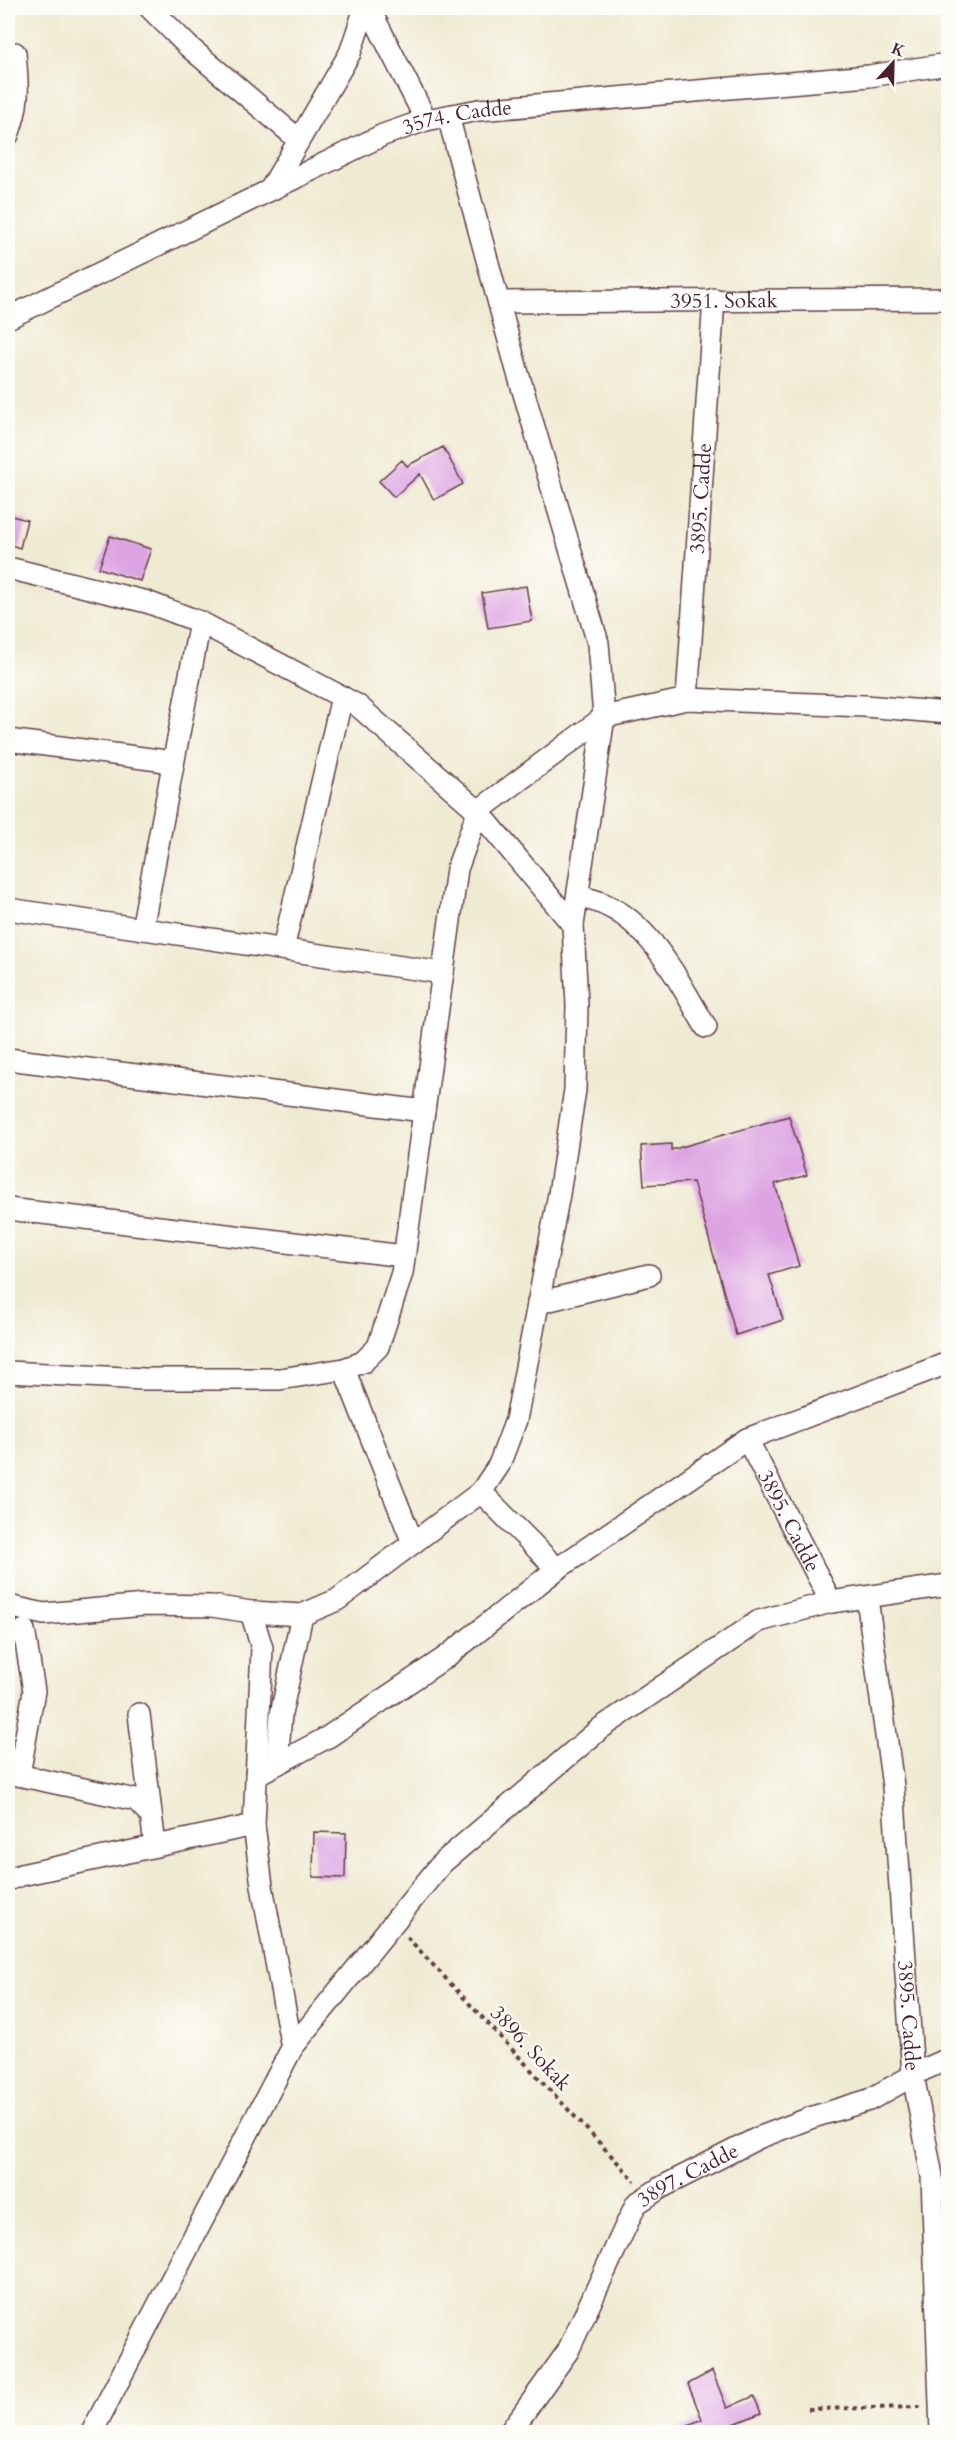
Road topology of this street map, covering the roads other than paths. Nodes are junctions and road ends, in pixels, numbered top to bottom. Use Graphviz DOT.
graph roads {
  1 [pos="150,8"];
  2 [pos="367,8"];
  3 [pos="15,53"];
  4 [pos="948,64"];
  5 [pos="448,116"];
  6 [pos="426,120"];
  7 [pos="8,135"];
  8 [pos="299,140"];
  9 [pos="270,190"];
  10 [pos="714,299"];
  11 [pos="948,299"];
  12 [pos="499,302"];
  13 [pos="8,318"];
  14 [pos="8,567"];
  15 [pos="200,622"];
  16 [pos="342,697"];
  17 [pos="687,699"];
  18 [pos="948,713"];
  19 [pos="604,717"];
  20 [pos="8,740"];
  21 [pos="173,762"];
  22 [pos="478,811"];
  23 [pos="578,897"];
  24 [pos="8,909"];
  25 [pos="573,925"];
  26 [pos="142,929"];
  27 [pos="283,950"];
  28 [pos="443,973"];
  29 [pos="706,1027"];
  30 [pos="8,1059"];
  31 [pos="424,1111"];
  32 [pos="8,1209"];
  33 [pos="404,1256"];
  34 [pos="650,1275"];
  35 [pos="538,1303"];
  36 [pos="948,1363"];
  37 [pos="344,1370"];
  38 [pos="8,1372"];
  39 [pos="747,1439"];
  40 [pos="481,1492"];
  41 [pos="413,1543"];
  42 [pos="557,1569"];
  43 [pos="948,1585"];
  44 [pos="867,1598"];
  45 [pos="831,1602"];
  46 [pos="8,1606"];
  47 [pos="81,1611"];
  48 [pos="251,1612"];
  49 [pos="302,1615"];
  50 [pos="16,1632"];
  51 [pos="139,1714"];
  52 [pos="277,1764"];
  53 [pos="13,1774"];
  54 [pos="256,1775"];
  55 [pos="150,1814"];
  56 [pos="254,1825"];
  57 [pos="155,1846"];
  58 [pos="8,1881"];
  59 [pos="292,2048"];
  60 [pos="948,2059"];
  61 [pos="913,2075"];
  62 [pos="92,2433"];
  63 [pos="510,2433"];
  64 [pos="941,2433"];
  1 -- 8 [label="street"];
  2 -- 6 [label="street"];
  2 -- 8 [label="street"];
  3 -- 7 [label="street"];
  4 -- 5 [label="street, 3574. Cadde"];
  5 -- 6 [label="street, 3574. Cadde"];
  5 -- 12 [label="street"];
  6 -- 9 [label="street, 3574. Cadde"];
  8 -- 9 [label="street"];
  9 -- 13 [label="street, 3574. Cadde"];
  10 -- 11 [label="street, 3951. Sokak"];
  10 -- 12 [label="street, 3951. Sokak"];
  10 -- 17 [label="street, 3895. Cadde"];
  12 -- 19 [label="street"];
  14 -- 15 [label="street"];
  15 -- 16 [label="street"];
  15 -- 21 [label="street"];
  16 -- 22 [label="street"];
  16 -- 27 [label="street"];
  17 -- 18 [label="street"];
  17 -- 19 [label="street"];
  19 -- 22 [label="street"];
  19 -- 23 [label="street"];
  20 -- 21 [label="street"];
  21 -- 26 [label="street"];
  22 -- 25 [label="street"];
  22 -- 28 [label="street"];
  23 -- 25 [label="street"];
  23 -- 29 [label="street"];
  24 -- 26 [label="street"];
  25 -- 35 [label="street"];
  26 -- 27 [label="street"];
  27 -- 28 [label="street"];
  28 -- 31 [label="street"];
  30 -- 31 [label="street"];
  31 -- 33 [label="street"];
  32 -- 33 [label="street"];
  33 -- 37 [label="street"];
  34 -- 35 [label="street"];
  35 -- 40 [label="street"];
  36 -- 39 [label="street"];
  37 -- 38 [label="street"];
  37 -- 41 [label="street"];
  39 -- 42 [label="street"];
  39 -- 45 [label="street, 3895. Cadde"];
  40 -- 41 [label="street"];
  40 -- 42 [label="street"];
  41 -- 49 [label="street"];
  42 -- 52 [label="street"];
  43 -- 44 [label="street"];
  44 -- 45 [label="street"];
  44 -- 61 [label="street, 3895. Cadde"];
  45 -- 59 [label="street"];
  46 -- 47 [label="street"];
  47 -- 48 [label="street"];
  47 -- 50 [label="street"];
  48 -- 49 [label="street"];
  48 -- 54 [label="street"];
  49 -- 52 [label="street"];
  50 -- 53 [label="street"];
  51 -- 55 [label="street"];
  52 -- 54 [label="street"];
  53 -- 55 [label="street"];
  54 -- 56 [label="street"];
  55 -- 57 [label="street"];
  56 -- 57 [label="street"];
  56 -- 59 [label="street"];
  57 -- 58 [label="street"];
  59 -- 62 [label="street"];
  60 -- 61 [label="street, 3897. Cadde"];
  61 -- 63 [label="street, 3897. Cadde"];
  61 -- 64 [label="street, 3895. Cadde"];
}
